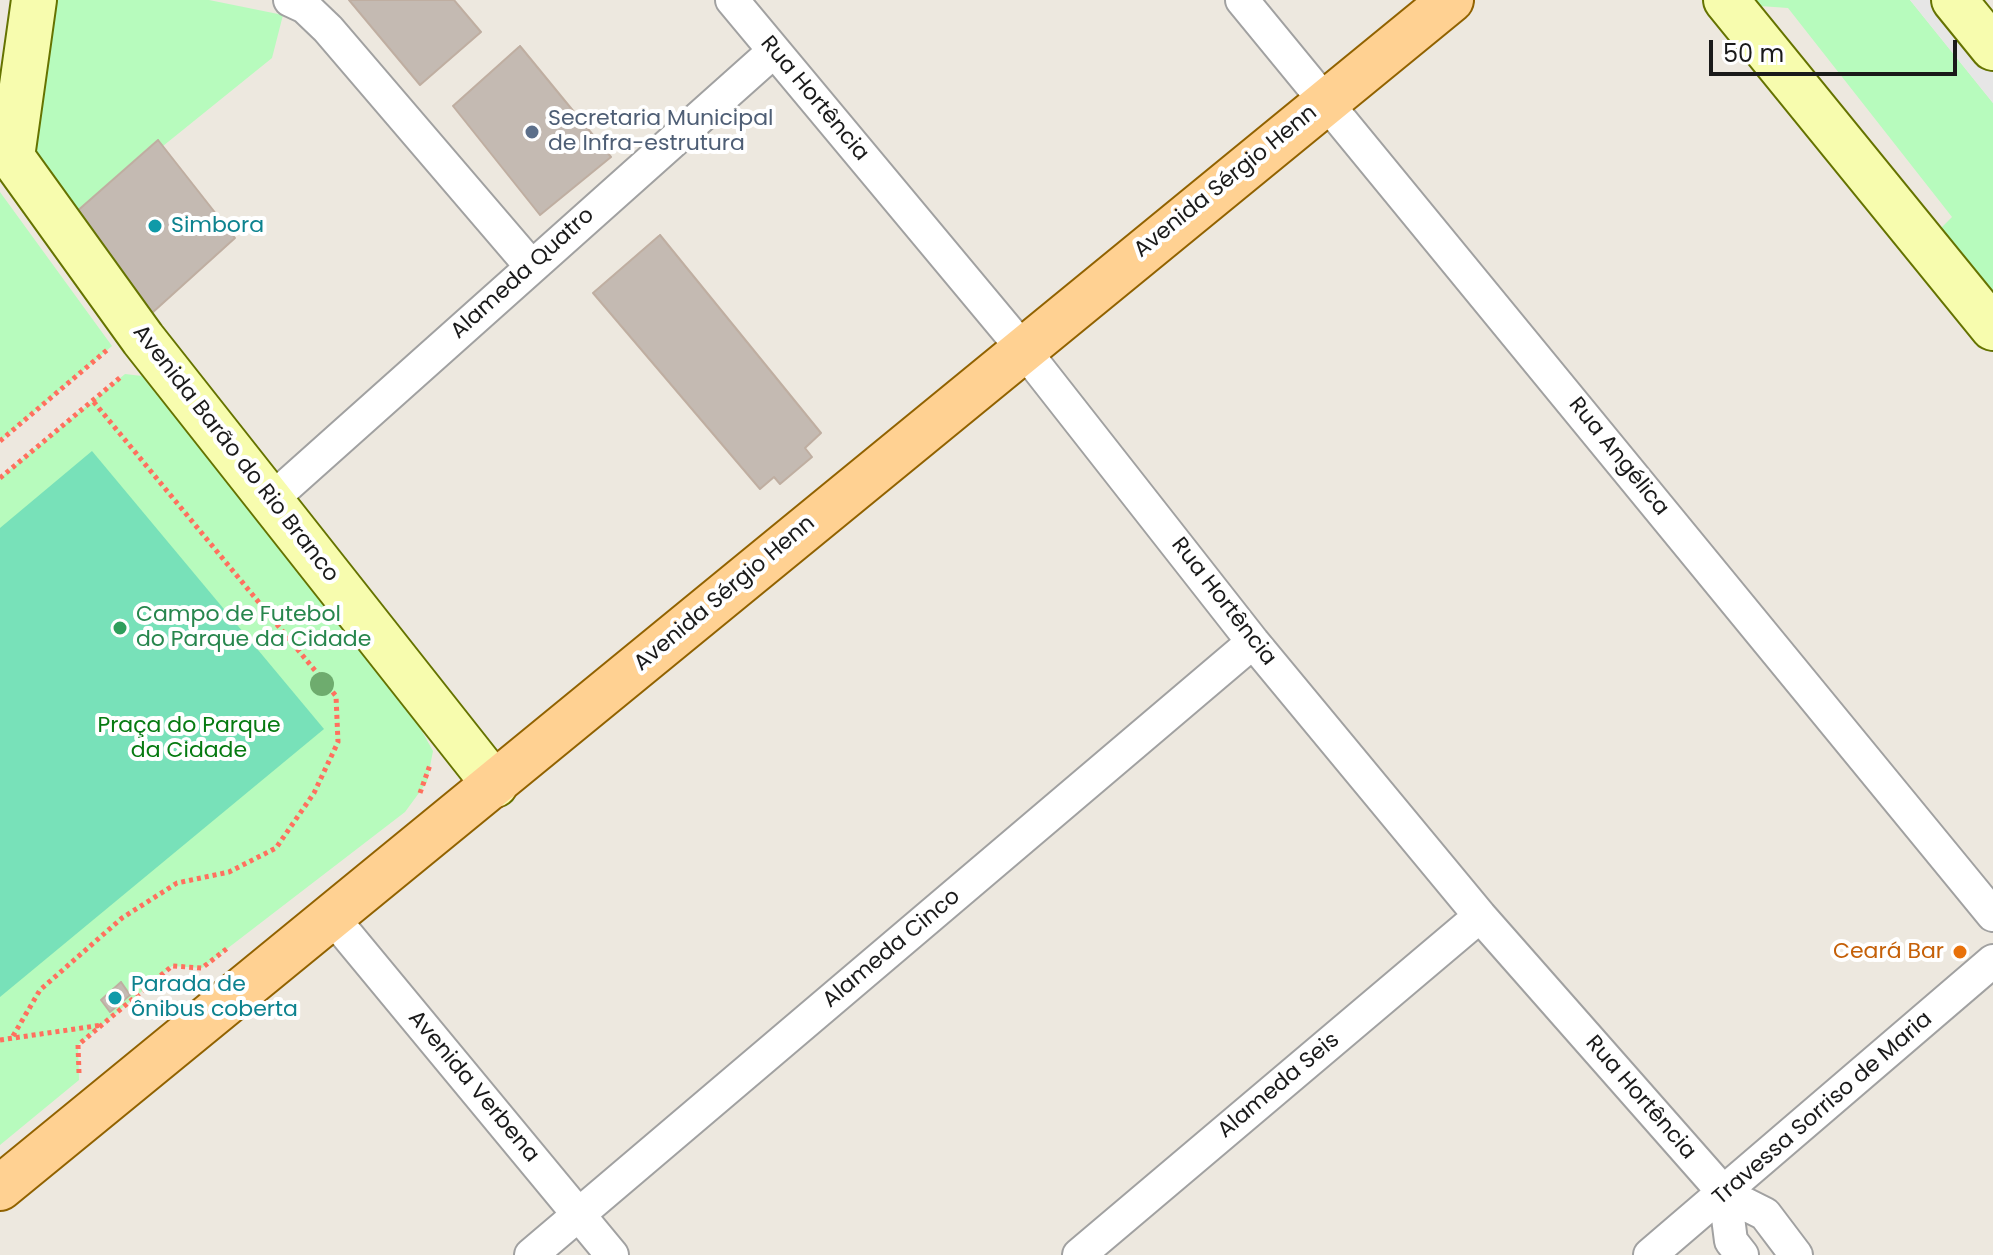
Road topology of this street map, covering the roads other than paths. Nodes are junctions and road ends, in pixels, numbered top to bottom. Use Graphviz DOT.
graph roads {
  1 [pos="34,0"];
  2 [pos="290,0"];
  3 [pos="732,0"];
  4 [pos="1242,0"];
  5 [pos="1451,0"];
  6 [pos="1726,0"];
  7 [pos="1954,0"];
  8 [pos="1993,48"];
  9 [pos="774,51"];
  10 [pos="1326,100"];
  11 [pos="6,144"];
  12 [pos="531,266"];
  13 [pos="1993,328"];
  14 [pos="1023,349"];
  15 [pos="272,499"];
  16 [pos="1253,642"];
  17 [pos="495,785"];
  18 [pos="1993,915"];
  19 [pos="1480,916"];
  20 [pos="333,918"];
  21 [pos="1993,961"];
  22 [pos="0,1188"];
  23 [pos="1725,1194"];
  24 [pos="579,1215"];
  25 [pos="531,1255"];
  26 [pos="612,1255"];
  27 [pos="1079,1255"];
  28 [pos="1650,1255"];
  29 [pos="1742,1255"];
  30 [pos="1796,1255"];
  1 -- 11 [label="street, Avenida Barão do Rio Branco"];
  2 -- 12 [label="street"];
  3 -- 9 [label="street, Rua Hortência"];
  4 -- 10 [label="street, Rua Angélica"];
  5 -- 10 [label="main road, Avenida Sérgio Henn"];
  6 -- 13 [label="street"];
  7 -- 8 [label="street"];
  9 -- 12 [label="street, Alameda Quatro"];
  9 -- 14 [label="street, Rua Hortência"];
  10 -- 14 [label="main road, Avenida Sérgio Henn"];
  10 -- 18 [label="street, Rua Angélica"];
  11 -- 15 [label="street, Avenida Barão do Rio Branco"];
  12 -- 15 [label="street, Alameda Quatro"];
  14 -- 16 [label="street, Rua Hortência"];
  14 -- 17 [label="main road, Avenida Sérgio Henn"];
  15 -- 17 [label="street, Avenida Barão do Rio Branco"];
  16 -- 19 [label="street, Rua Hortência"];
  16 -- 24 [label="street, Alameda Cinco"];
  17 -- 20 [label="main road, Avenida Sérgio Henn"];
  19 -- 23 [label="street, Rua Hortência"];
  19 -- 27 [label="street, Alameda Seis"];
  20 -- 22 [label="main road, Avenida Sérgio Henn"];
  20 -- 24 [label="street, Avenida Verbena"];
  21 -- 23 [label="street, Travessa Sorriso de Maria"];
  23 -- 28 [label="street, Travessa Sorriso de Maria"];
  23 -- 29 [label="street"];
  23 -- 30 [label="street, Rua Hortência"];
  24 -- 25 [label="street, Alameda Cinco"];
  24 -- 26 [label="street, Avenida Verbena"];
}
